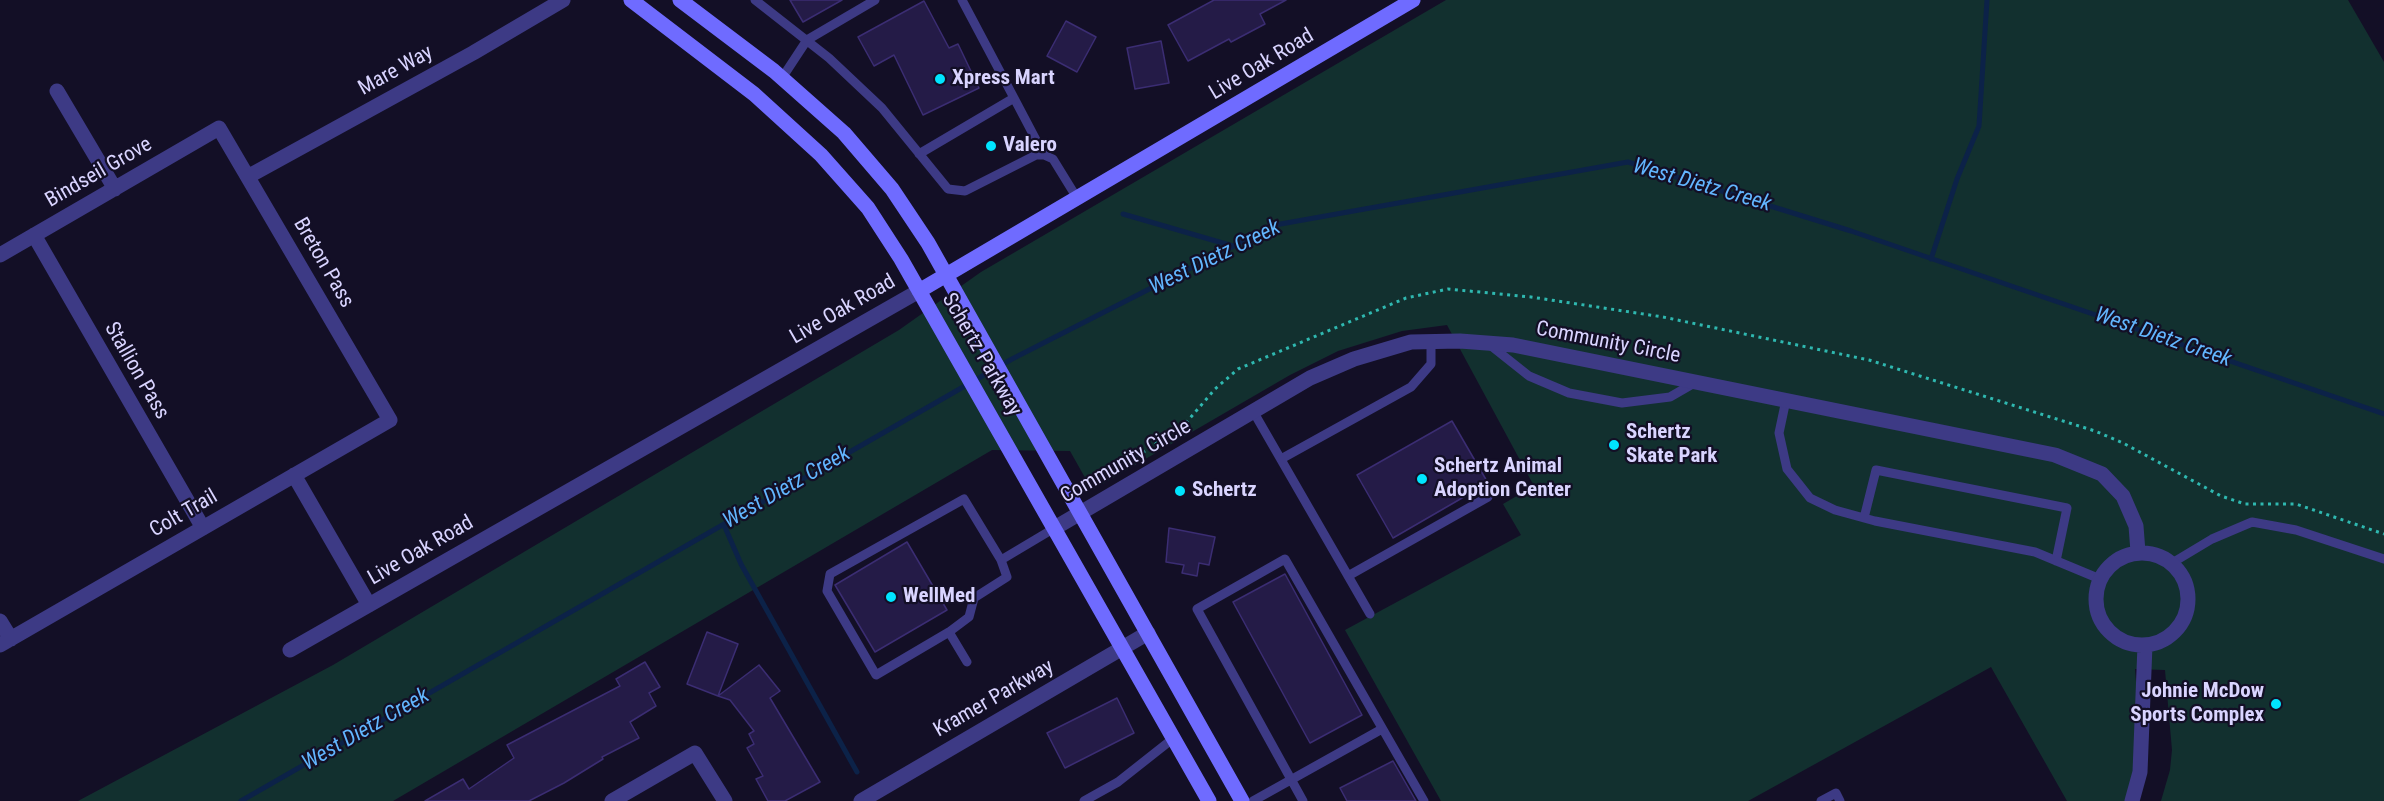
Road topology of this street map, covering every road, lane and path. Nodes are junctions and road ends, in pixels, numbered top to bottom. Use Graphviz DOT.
graph roads {
  1 [pos="563,0"];
  2 [pos="631,0"];
  3 [pos="680,0"];
  4 [pos="755,0"];
  5 [pos="875,0"];
  6 [pos="962,0"];
  7 [pos="1408,1"];
  8 [pos="807,40"];
  9 [pos="782,78"];
  10 [pos="57,91"];
  11 [pos="1014,98"];
  12 [pos="219,128"];
  13 [pos="919,154"];
  14 [pos="1044,155"];
  15 [pos="249,176"];
  16 [pos="115,189"];
  17 [pos="1077,198"];
  18 [pos="34,236"];
  19 [pos="0,255"];
  20 [pos="946,275"];
  21 [pos="919,291"];
  22 [pos="1431,342"];
  23 [pos="1488,343"];
  24 [pos="1696,382"];
  25 [pos="1786,400"];
  26 [pos="1253,411"];
  27 [pos="390,420"];
  28 [pos="1281,459"];
  29 [pos="294,475"];
  30 [pos="1488,497"];
  31 [pos="1080,513"];
  32 [pos="1864,518"];
  33 [pos="203,528"];
  34 [pos="1053,529"];
  35 [pos="2138,552"];
  36 [pos="2384,559"];
  37 [pos="1001,560"];
  38 [pos="2056,561"];
  39 [pos="2172,563"];
  40 [pos="1348,576"];
  41 [pos="2100,579"];
  42 [pos="369,605"];
  43 [pos="1370,614"];
  44 [pos="0,621"];
  45 [pos="949,632"];
  46 [pos="1148,633"];
  47 [pos="5,642"];
  48 [pos="2145,645"];
  49 [pos="1121,649"];
  50 [pos="290,650"];
  51 [pos="967,662"];
  52 [pos="1198,724"];
  53 [pos="1382,729"];
  54 [pos="1175,737"];
  55 [pos="1292,779"];
  56 [pos="612,801"];
  57 [pos="725,801"];
  58 [pos="861,801"];
  59 [pos="1084,801"];
  60 [pos="1209,801"];
  61 [pos="1242,801"];
  62 [pos="1253,801"];
  63 [pos="1304,801"];
  64 [pos="1424,801"];
  65 [pos="1821,801"];
  66 [pos="1840,801"];
  67 [pos="2132,801"];
  1 -- 15 [label="street, Mare Way"];
  2 -- 21 [label="main road, Schertz Parkway"];
  3 -- 9 [label="main road, Schertz Parkway"];
  4 -- 8 [label="lane"];
  5 -- 8 [label="lane"];
  6 -- 11 [label="lane"];
  7 -- 17 [label="main road, Live Oak Road"];
  8 -- 9 [label="lane"];
  8 -- 13 [label="lane"];
  9 -- 20 [label="main road, Schertz Parkway"];
  10 -- 16 [label="street"];
  11 -- 13 [label="lane"];
  11 -- 14 [label="lane"];
  12 -- 15 [label="street, Breton Pass"];
  12 -- 16 [label="street, Bindseil Grove"];
  13 -- 14 [label="lane"];
  14 -- 17 [label="lane"];
  15 -- 27 [label="street, Breton Pass"];
  16 -- 18 [label="street, Bindseil Grove"];
  17 -- 20 [label="main road, Live Oak Road"];
  18 -- 19 [label="street, Bindseil Grove"];
  18 -- 33 [label="street, Stallion Pass"];
  20 -- 21 [label="main road, Live Oak Road"];
  20 -- 31 [label="main road, Schertz Parkway"];
  21 -- 34 [label="main road, Schertz Parkway"];
  21 -- 42 [label="street, Live Oak Road"];
  22 -- 23 [label="street, Community Circle"];
  22 -- 26 [label="street, Community Circle"];
  22 -- 28 [label="lane"];
  23 -- 24 [label="street, Community Circle"];
  23 -- 24 [label="lane"];
  24 -- 25 [label="street, Community Circle"];
  25 -- 32 [label="lane"];
  25 -- 35 [label="street, Community Circle"];
  26 -- 28 [label="lane"];
  26 -- 31 [label="street, Community Circle"];
  27 -- 29 [label="street, Colt Trail"];
  28 -- 40 [label="lane"];
  29 -- 33 [label="street, Colt Trail"];
  29 -- 42 [label="street"];
  30 -- 40 [label="lane"];
  31 -- 34 [label="street, Community Circle"];
  31 -- 46 [label="main road, Schertz Parkway"];
  32 -- 38 [label="lane"];
  32 -- 38 [label="lane"];
  33 -- 47 [label="street, Colt Trail"];
  34 -- 37 [label="lane"];
  34 -- 49 [label="main road, Schertz Parkway"];
  35 -- 39 [label="street"];
  35 -- 41 [label="street"];
  36 -- 39 [label="lane"];
  37 -- 45 [label="lane"];
  37 -- 45 [label="lane"];
  38 -- 41 [label="lane"];
  39 -- 48 [label="street"];
  40 -- 43 [label="lane"];
  41 -- 48 [label="street"];
  42 -- 50 [label="street, Live Oak Road"];
  44 -- 47 [label="street"];
  45 -- 51 [label="lane"];
  46 -- 49 [label="street, Kramer Parkway"];
  46 -- 52 [label="main road, Schertz Parkway"];
  48 -- 67 [label="street"];
  49 -- 54 [label="main road, Schertz Parkway"];
  49 -- 58 [label="street, Kramer Parkway"];
  52 -- 54 [label="main road"];
  52 -- 61 [label="main road, Schertz Parkway"];
  53 -- 55 [label="lane"];
  53 -- 55 [label="lane"];
  53 -- 64 [label="lane"];
  54 -- 59 [label="lane"];
  54 -- 60 [label="main road, Schertz Parkway"];
  55 -- 62 [label="lane"];
  55 -- 63 [label="lane"];
  56 -- 57 [label="street"];
  65 -- 66 [label="lane"];
}
